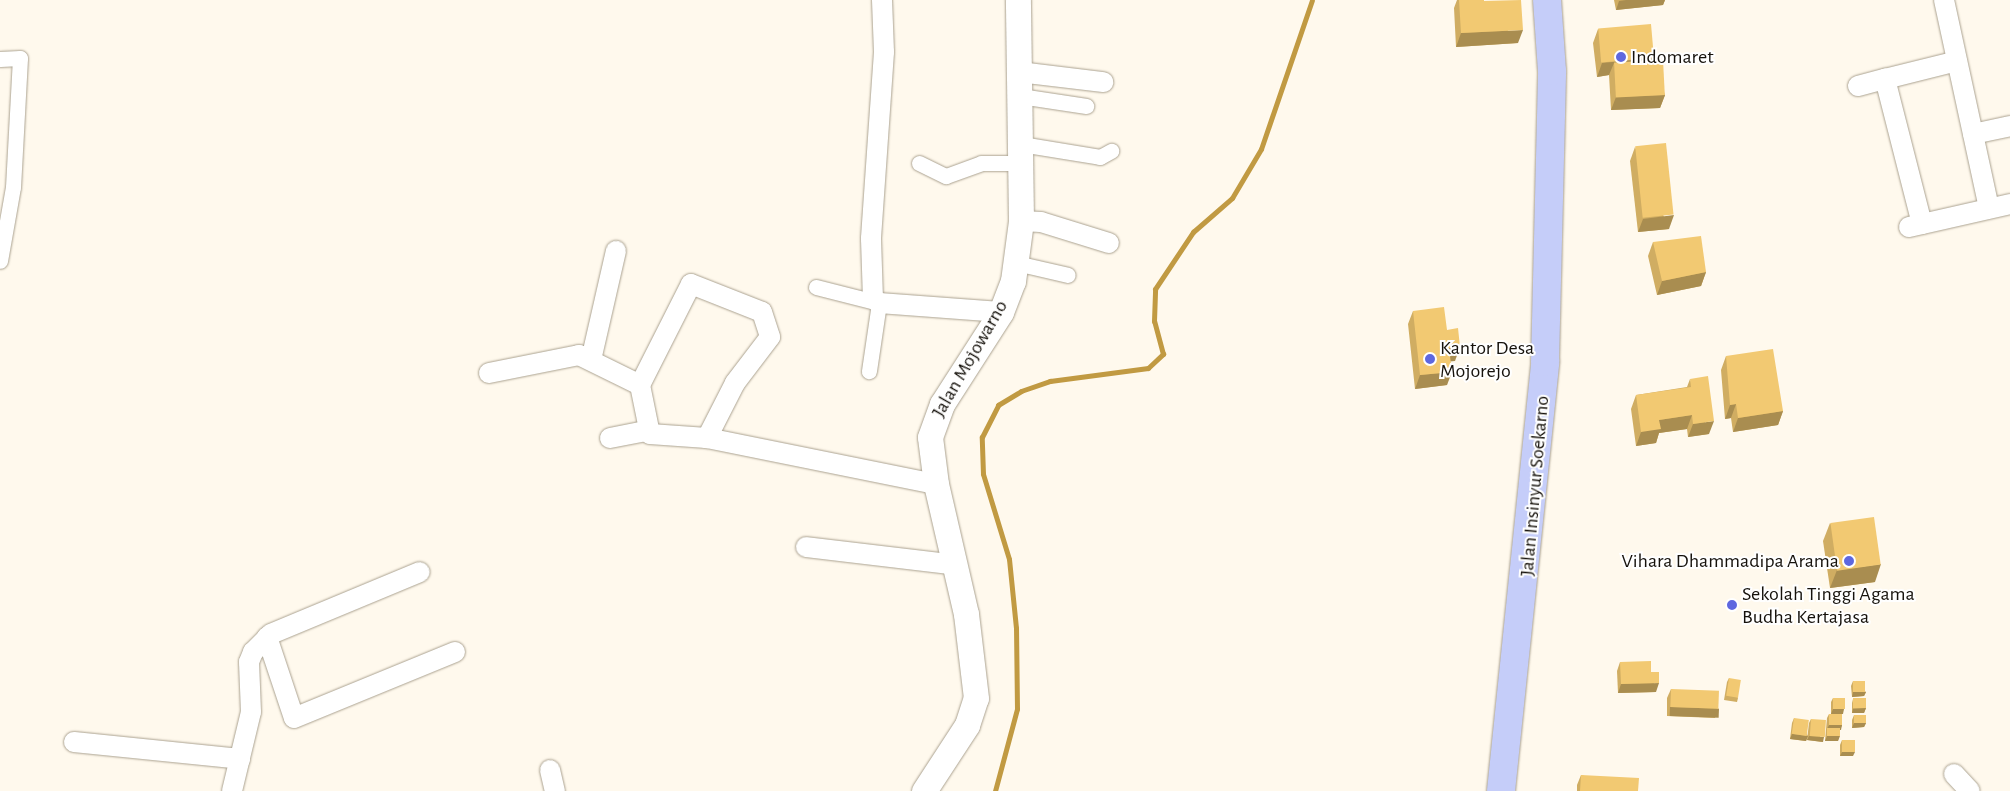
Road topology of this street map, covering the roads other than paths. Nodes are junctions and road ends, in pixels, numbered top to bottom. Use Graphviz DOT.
graph roads {
  1 [pos="882,0"];
  2 [pos="1018,0"];
  3 [pos="1547,0"];
  4 [pos="1944,0"];
  5 [pos="0,59"];
  6 [pos="1957,61"];
  7 [pos="1885,79"];
  8 [pos="1102,82"];
  9 [pos="1019,84"];
  10 [pos="1858,86"];
  11 [pos="1086,106"];
  12 [pos="2010,126"];
  13 [pos="1973,134"];
  14 [pos="1111,151"];
  15 [pos="1021,154"];
  16 [pos="919,163"];
  17 [pos="6,198"];
  18 [pos="2010,204"];
  19 [pos="1989,208"];
  20 [pos="1021,221"];
  21 [pos="1109,244"];
  22 [pos="616,250"];
  23 [pos="0,261"];
  24 [pos="1016,263"];
  25 [pos="1068,275"];
  26 [pos="816,287"];
  27 [pos="879,304"];
  28 [pos="1001,312"];
  29 [pos="592,360"];
  30 [pos="869,371"];
  31 [pos="489,374"];
  32 [pos="640,385"];
  33 [pos="646,431"];
  34 [pos="610,438"];
  35 [pos="707,438"];
  36 [pos="936,484"];
  37 [pos="806,547"];
  38 [pos="957,565"];
  39 [pos="420,572"];
  40 [pos="267,637"];
  41 [pos="455,652"];
  42 [pos="74,742"];
  43 [pos="240,759"];
  44 [pos="550,770"];
  45 [pos="1954,774"];
  46 [pos="232,791"];
  47 [pos="555,791"];
  48 [pos="924,791"];
  49 [pos="1501,791"];
  50 [pos="1970,791"];
  1 -- 27 [label="street"];
  2 -- 9 [label="street, Jalan Mojowarno"];
  3 -- 49 [label="main road, Jalan Insinyur Soekarno"];
  4 -- 6 [label="street"];
  5 -- 17 [label="street"];
  6 -- 7 [label="street"];
  6 -- 13 [label="street"];
  7 -- 10 [label="street"];
  7 -- 19 [label="street"];
  8 -- 9 [label="street"];
  9 -- 11 [label="street"];
  9 -- 15 [label="street, Jalan Mojowarno"];
  12 -- 13 [label="street"];
  13 -- 19 [label="street"];
  14 -- 15 [label="street"];
  15 -- 16 [label="street"];
  15 -- 20 [label="street, Jalan Mojowarno"];
  17 -- 23 [label="street"];
  18 -- 19 [label="street"];
  20 -- 21 [label="street"];
  20 -- 24 [label="street, Jalan Mojowarno"];
  22 -- 29 [label="street"];
  24 -- 25 [label="street"];
  24 -- 28 [label="street, Jalan Mojowarno"];
  26 -- 27 [label="street"];
  27 -- 28 [label="street"];
  27 -- 30 [label="street"];
  28 -- 36 [label="street, Jalan Mojowarno"];
  29 -- 31 [label="street"];
  29 -- 32 [label="street"];
  32 -- 33 [label="street"];
  32 -- 35 [label="street"];
  33 -- 34 [label="street"];
  33 -- 35 [label="street"];
  35 -- 36 [label="street"];
  36 -- 38 [label="street, Jalan Mojowarno"];
  37 -- 38 [label="street"];
  38 -- 48 [label="street, Jalan Mojowarno"];
  39 -- 40 [label="street"];
  40 -- 41 [label="street"];
  40 -- 43 [label="street"];
  42 -- 43 [label="street"];
  43 -- 46 [label="street"];
  44 -- 47 [label="street"];
  45 -- 50 [label="street"];
}
